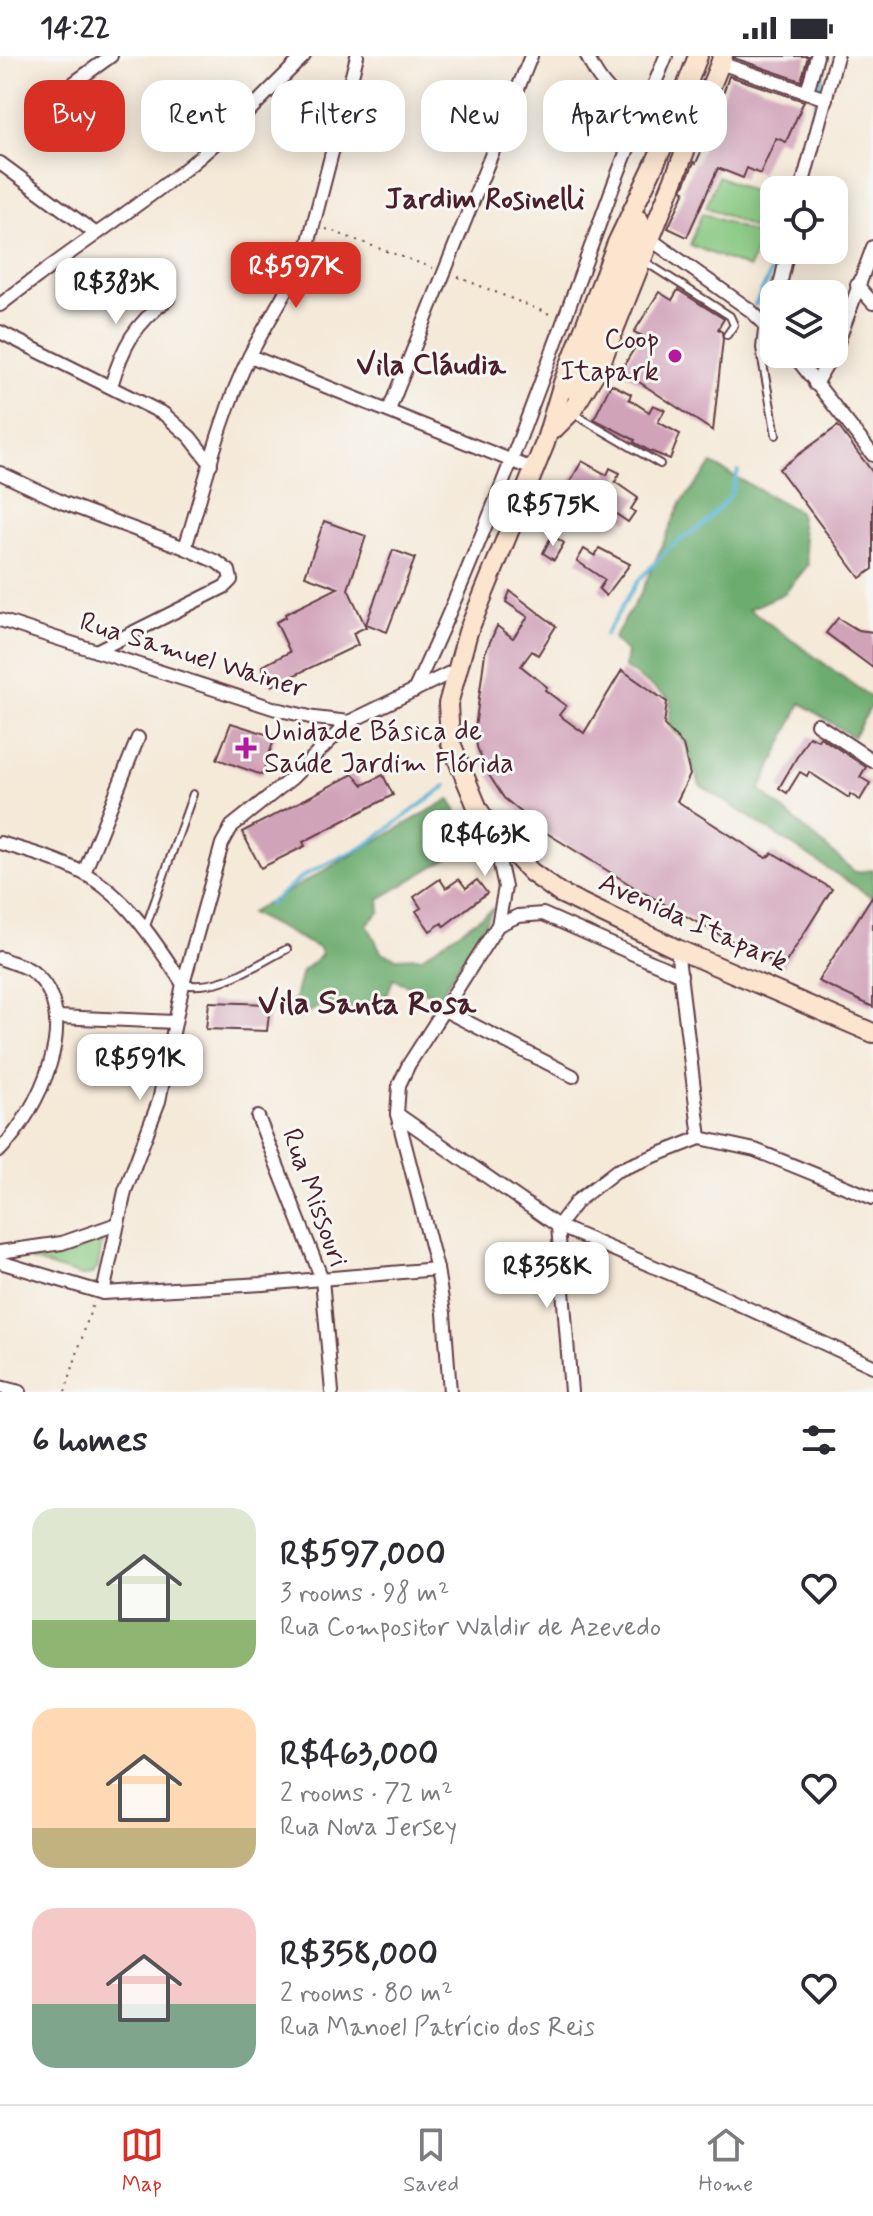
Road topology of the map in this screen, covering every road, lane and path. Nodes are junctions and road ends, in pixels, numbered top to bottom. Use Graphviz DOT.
graph roads {
  1 [pos="111,56"];
  2 [pos="304,56"];
  3 [pos="357,56"];
  4 [pos="531,56"];
  5 [pos="587,56"];
  6 [pos="666,56"];
  7 [pos="698,56"];
  8 [pos="817,56"];
  9 [pos="837,56"];
  10 [pos="722,60"];
  11 [pos="78,80"];
  12 [pos="600,80"];
  13 [pos="656,80"];
  14 [pos="816,96"];
  15 [pos="628,152"];
  16 [pos="0,163"];
  17 [pos="803,176"];
  18 [pos="95,233"];
  19 [pos="650,239"];
  20 [pos="873,247"];
  21 [pos="642,260"];
  22 [pos="857,285"];
  23 [pos="168,299"];
  24 [pos="873,303"];
  25 [pos="0,305"];
  26 [pos="848,312"];
  27 [pos="760,320"];
  28 [pos="0,332"];
  29 [pos="727,335"];
  30 [pos="594,342"];
  31 [pos="250,356"];
  32 [pos="764,368"];
  33 [pos="803,368"];
  34 [pos="825,368"];
  35 [pos="815,384"];
  36 [pos="111,386"];
  37 [pos="389,410"];
  38 [pos="571,412"];
  39 [pos="776,435"];
  40 [pos="550,436"];
  41 [pos="873,455"];
  42 [pos="509,460"];
  43 [pos="211,464"];
  44 [pos="660,464"];
  45 [pos="535,470"];
  46 [pos="0,473"];
  47 [pos="185,548"];
  48 [pos="0,620"];
  49 [pos="96,651"];
  50 [pos="458,669"];
  51 [pos="414,691"];
  52 [pos="349,722"];
  53 [pos="817,724"];
  54 [pos="138,738"];
  55 [pos="873,761"];
  56 [pos="193,794"];
  57 [pos="492,830"];
  58 [pos="0,843"];
  59 [pos="84,873"];
  60 [pos="502,904"];
  61 [pos="518,916"];
  62 [pos="498,925"];
  63 [pos="145,929"];
  64 [pos="287,949"];
  65 [pos="677,949"];
  66 [pos="0,958"];
  67 [pos="681,975"];
  68 [pos="183,984"];
  69 [pos="444,1010"];
  70 [pos="57,1017"];
  71 [pos="175,1022"];
  72 [pos="873,1033"];
  73 [pos="573,1076"];
  74 [pos="397,1114"];
  75 [pos="258,1117"];
  76 [pos="700,1138"];
  77 [pos="0,1150"];
  78 [pos="873,1198"];
  79 [pos="117,1224"];
  80 [pos="558,1226"];
  81 [pos="0,1252"];
  82 [pos="0,1262"];
  83 [pos="437,1269"];
  84 [pos="322,1279"];
  85 [pos="100,1292"];
  86 [pos="873,1366"];
  87 [pos="0,1387"];
  88 [pos="14,1392"];
  89 [pos="65,1392"];
  90 [pos="332,1392"];
  91 [pos="450,1392"];
  92 [pos="571,1392"];
  1 -- 11 [label="street"];
  2 -- 18 [label="street"];
  3 -- 31 [label="street"];
  4 -- 37 [label="street"];
  5 -- 12 [label="street"];
  6 -- 13 [label="street"];
  7 -- 30 [label="main road, Avenida Itapark"];
  8 -- 14 [label="street"];
  9 -- 14 [label="street"];
  10 -- 14 [label="street"];
  10 -- 19 [label="main road"];
  14 -- 17 [label="street"];
  15 -- 42 [label="street"];
  16 -- 18 [label="street"];
  18 -- 25 [label="street"];
  19 -- 21 [label="main road"];
  19 -- 27 [label="street"];
  20 -- 22 [label="street"];
  21 -- 29 [label="lane"];
  21 -- 30 [label="main road"];
  22 -- 24 [label="street"];
  22 -- 26 [label="street"];
  23 -- 36 [label="street"];
  28 -- 36 [label="street"];
  30 -- 38 [label="main road"];
  30 -- 40 [label="main road, Avenida Itapark"];
  31 -- 37 [label="street"];
  31 -- 43 [label="street"];
  32 -- 39 [label="lane"];
  33 -- 35 [label="street"];
  34 -- 35 [label="street"];
  35 -- 41 [label="street"];
  36 -- 43 [label="street"];
  37 -- 42 [label="street"];
  38 -- 40 [label="main road"];
  38 -- 44 [label="lane"];
  40 -- 45 [label="main road, Avenida Itapark"];
  42 -- 45 [label="street"];
  42 -- 51 [label="street"];
  43 -- 47 [label="street"];
  45 -- 50 [label="main road, Avenida Itapark"];
  46 -- 47 [label="street"];
  47 -- 49 [label="street"];
  48 -- 49 [label="street, Rua Samuel Wainer"];
  49 -- 52 [label="street, Rua Samuel Wainer"];
  50 -- 51 [label="street"];
  50 -- 57 [label="main road, Avenida Itapark"];
  51 -- 52 [label="street"];
  52 -- 68 [label="street"];
  53 -- 55 [label="street"];
  54 -- 59 [label="street"];
  56 -- 63 [label="lane"];
  57 -- 60 [label="street"];
  57 -- 65 [label="main road, Avenida Itapark"];
  58 -- 59 [label="street"];
  59 -- 63 [label="street"];
  60 -- 61 [label="street"];
  60 -- 62 [label="street"];
  61 -- 62 [label="street"];
  61 -- 67 [label="street"];
  62 -- 69 [label="street"];
  63 -- 68 [label="street"];
  64 -- 68 [label="lane"];
  65 -- 67 [label="street"];
  65 -- 72 [label="main road, Avenida Itapark"];
  66 -- 70 [label="street"];
  67 -- 76 [label="street"];
  68 -- 71 [label="street"];
  69 -- 73 [label="street"];
  69 -- 74 [label="street"];
  70 -- 71 [label="street"];
  70 -- 77 [label="street"];
  71 -- 79 [label="street"];
  74 -- 80 [label="street"];
  74 -- 83 [label="street"];
  75 -- 84 [label="street, Rua Missouri"];
  76 -- 78 [label="street"];
  76 -- 80 [label="street"];
  79 -- 81 [label="street"];
  79 -- 85 [label="street"];
  80 -- 86 [label="street"];
  80 -- 92 [label="street"];
  82 -- 85 [label="street"];
  83 -- 84 [label="street"];
  83 -- 91 [label="street"];
  84 -- 85 [label="street"];
  84 -- 90 [label="street, Rua Missouri"];
  85 -- 89 [label="path"];
  87 -- 88 [label="street"];
}
